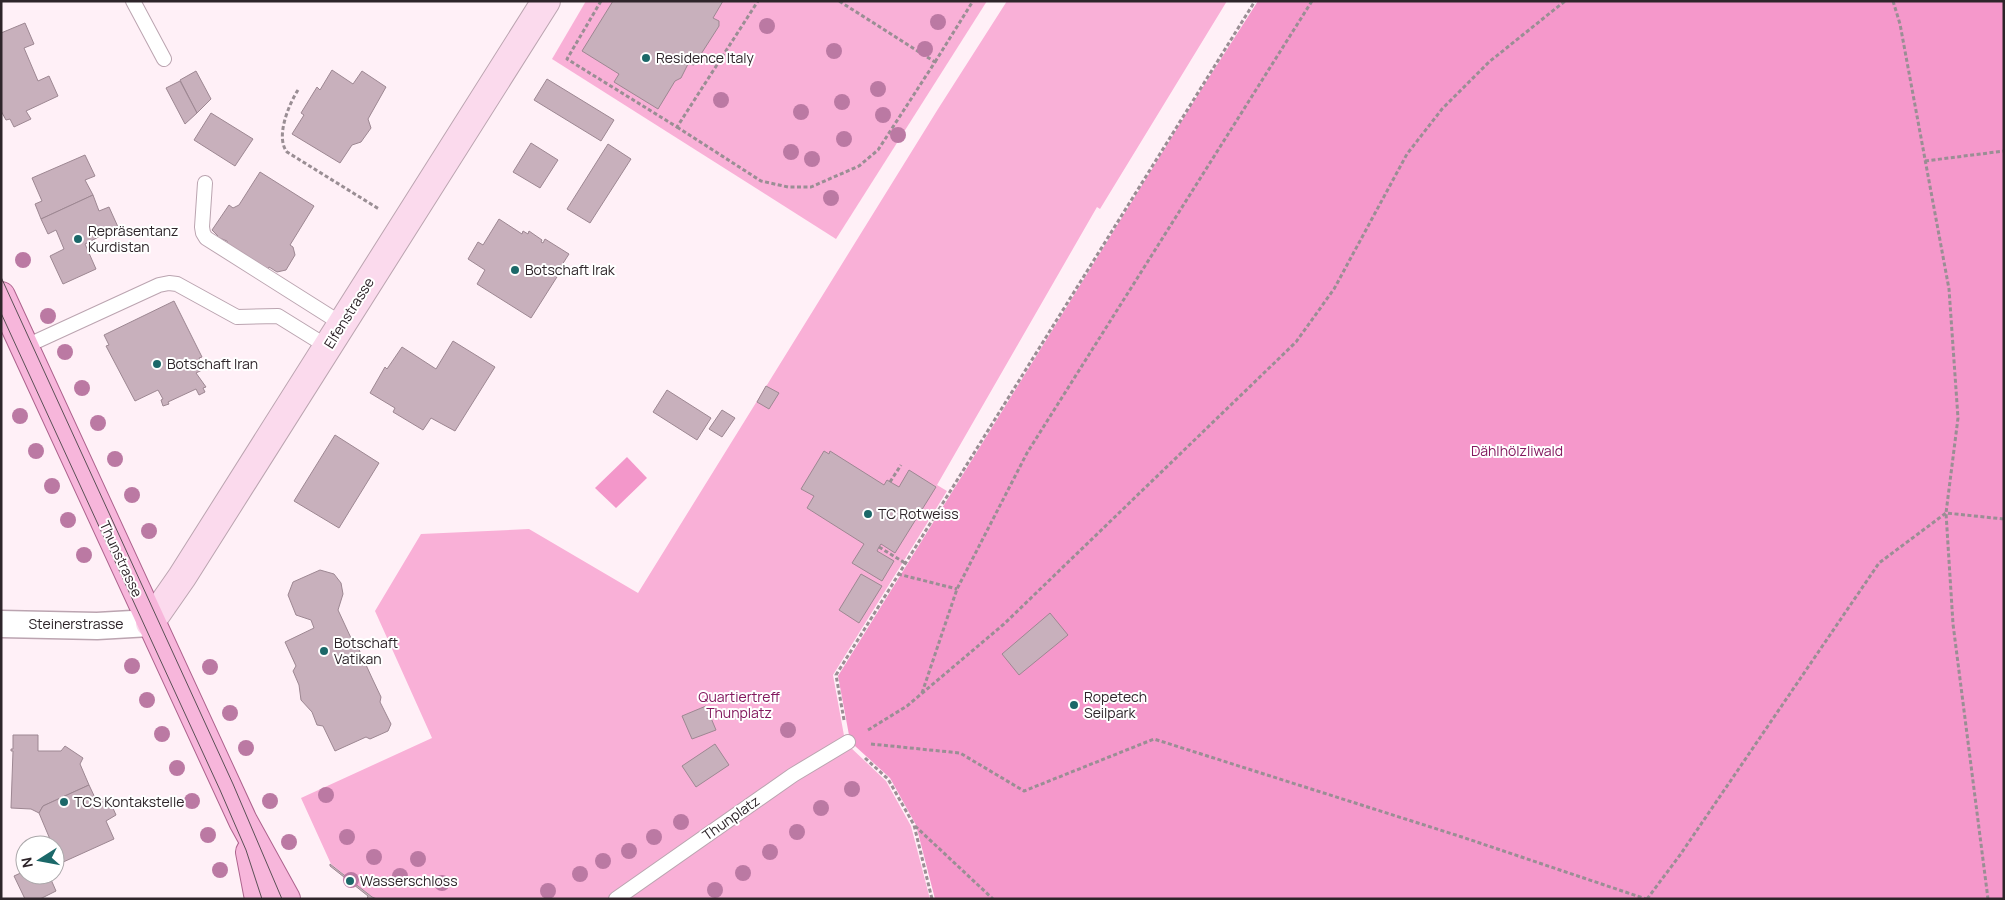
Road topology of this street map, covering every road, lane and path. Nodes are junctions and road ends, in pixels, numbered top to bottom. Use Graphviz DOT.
graph roads {
  1 [pos="133,1"];
  2 [pos="546,1"];
  3 [pos="602,1"];
  4 [pos="758,1"];
  5 [pos="839,1"];
  6 [pos="973,1"];
  7 [pos="1255,1"];
  8 [pos="1312,1"];
  9 [pos="1565,1"];
  10 [pos="1893,1"];
  11 [pos="164,59"];
  12 [pos="935,62"];
  13 [pos="298,90"];
  14 [pos="677,127"];
  15 [pos="2004,151"];
  16 [pos="1925,161"];
  17 [pos="205,183"];
  18 [pos="374,206"];
  19 [pos="1,296"];
  20 [pos="342,324"];
  21 [pos="24,347"];
  22 [pos="328,347"];
  23 [pos="901,466"];
  24 [pos="890,482"];
  25 [pos="1946,513"];
  26 [pos="2004,519"];
  27 [pos="879,548"];
  28 [pos="905,563"];
  29 [pos="898,574"];
  30 [pos="957,589"];
  31 [pos="1,624"];
  32 [pos="150,624"];
  33 [pos="922,693"];
  34 [pos="848,742"];
  35 [pos="243,821"];
  36 [pos="914,825"];
  37 [pos="259,899"];
  38 [pos="273,899"];
  39 [pos="286,899"];
  40 [pos="616,899"];
  41 [pos="932,899"];
  42 [pos="993,899"];
  43 [pos="1647,899"];
  44 [pos="1988,899"];
  1 -- 11 [label="lane"];
  2 -- 20 [label="street, Elfenstrasse"];
  3 -- 14 [label="path"];
  4 -- 14 [label="path"];
  5 -- 12 [label="path"];
  6 -- 12 [label="path"];
  7 -- 28 [label="path"];
  8 -- 30 [label="path"];
  9 -- 33 [label="path"];
  10 -- 16 [label="path"];
  12 -- 14 [label="path"];
  13 -- 18 [label="path"];
  15 -- 16 [label="path"];
  16 -- 25 [label="path"];
  17 -- 20 [label="lane"];
  19 -- 21 [label="main road, Thunstrasse"];
  20 -- 22 [label="street, Elfenstrasse"];
  21 -- 22 [label="lane"];
  21 -- 32 [label="main road, Thunstrasse"];
  22 -- 32 [label="street, Elfenstrasse"];
  23 -- 24 [label="path"];
  25 -- 26 [label="path"];
  25 -- 43 [label="path"];
  25 -- 44 [label="path"];
  27 -- 28 [label="path"];
  28 -- 29 [label="path"];
  29 -- 30 [label="path"];
  29 -- 34 [label="path"];
  30 -- 33 [label="path"];
  31 -- 32 [label="street, Steinerstrasse"];
  32 -- 35 [label="main road, Thunstrasse"];
  33 -- 34 [label="path"];
  34 -- 36 [label="path"];
  34 -- 40 [label="lane, Thunplatz"];
  34 -- 43 [label="path"];
  35 -- 37 [label="main road, Thunstrasse"];
  35 -- 38 [label="lane"];
  35 -- 39 [label="main road, Thunstrasse"];
  36 -- 41 [label="path"];
  36 -- 42 [label="path"];
}
